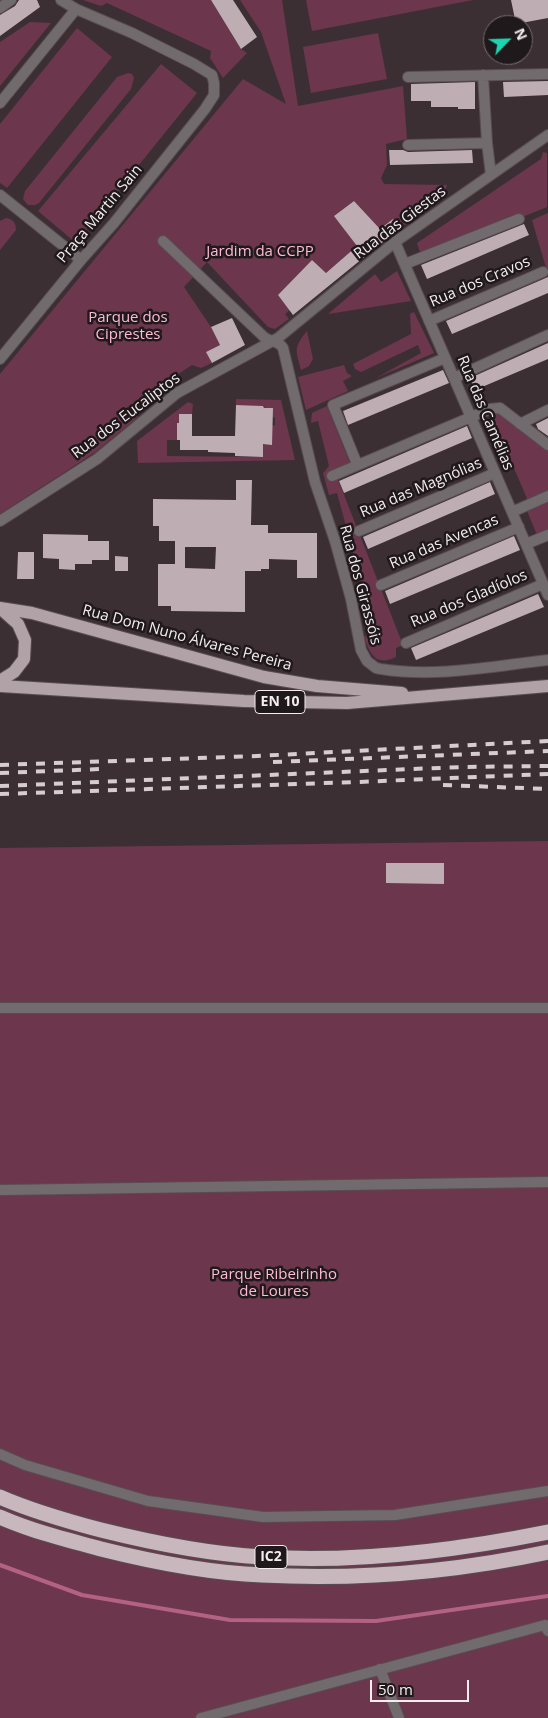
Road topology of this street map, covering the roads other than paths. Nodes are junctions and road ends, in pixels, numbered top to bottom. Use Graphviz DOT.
graph roads {
  1 [pos="11,0"];
  2 [pos="61,0"];
  3 [pos="0,8"];
  4 [pos="76,9"];
  5 [pos="548,74"];
  6 [pos="483,75"];
  7 [pos="408,77"];
  8 [pos="0,103"];
  9 [pos="548,135"];
  10 [pos="487,142"];
  11 [pos="408,145"];
  12 [pos="492,175"];
  13 [pos="0,195"];
  14 [pos="519,219"];
  15 [pos="163,241"];
  16 [pos="395,242"];
  17 [pos="81,260"];
  18 [pos="405,264"];
  19 [pos="544,272"];
  20 [pos="429,321"];
  21 [pos="548,335"];
  22 [pos="274,341"];
  23 [pos="445,358"];
  24 [pos="0,359"];
  25 [pos="454,378"];
  26 [pos="548,410"];
  27 [pos="470,416"];
  28 [pos="520,424"];
  29 [pos="548,445"];
  30 [pos="357,464"];
  31 [pos="495,473"];
  32 [pos="332,476"];
  33 [pos="548,496"];
  34 [pos="512,512"];
  35 [pos="0,521"];
  36 [pos="519,527"];
  37 [pos="359,531"];
  38 [pos="548,535"];
  39 [pos="526,544"];
  40 [pos="543,584"];
  41 [pos="382,585"];
  42 [pos="548,595"];
  43 [pos="0,608"];
  44 [pos="406,643"];
  45 [pos="548,660"];
  46 [pos="0,681"];
  47 [pos="0,686"];
  48 [pos="548,686"];
  49 [pos="427,696"];
  50 [pos="0,1008"];
  51 [pos="548,1008"];
  52 [pos="548,1182"];
  53 [pos="0,1190"];
  54 [pos="0,1454"];
  55 [pos="548,1491"];
  56 [pos="0,1497"];
  57 [pos="0,1517"];
  58 [pos="548,1532"];
  59 [pos="548,1552"];
  60 [pos="548,1631"];
  61 [pos="380,1669"];
  62 [pos="201,1718"];
  63 [pos="399,1718"];
  1 -- 3 [label="street"];
  2 -- 4 [label="street"];
  4 -- 8 [label="street"];
  4 -- 17 [label="street, Praça Martin Sain"];
  5 -- 6 [label="street"];
  6 -- 7 [label="street"];
  6 -- 10 [label="street"];
  9 -- 12 [label="street, Rua das Giestas"];
  10 -- 11 [label="street"];
  10 -- 12 [label="street"];
  12 -- 16 [label="street, Rua das Giestas"];
  13 -- 17 [label="street"];
  14 -- 18 [label="street"];
  15 -- 22 [label="street"];
  16 -- 18 [label="street, Rua das Camélias"];
  16 -- 22 [label="street, Rua das Giestas"];
  17 -- 24 [label="street, Praça Martin Sain"];
  18 -- 20 [label="street, Rua das Camélias"];
  19 -- 20 [label="street, Rua dos Cravos"];
  20 -- 23 [label="street, Rua das Camélias"];
  21 -- 25 [label="street"];
  22 -- 35 [label="street, Rua dos Eucaliptos"];
  22 -- 45 [label="street, Rua dos Girassóis"];
  23 -- 25 [label="street, Rua das Camélias"];
  23 -- 30 [label="street"];
  25 -- 27 [label="street, Rua das Camélias"];
  26 -- 28 [label="street"];
  27 -- 28 [label="street"];
  27 -- 30 [label="street"];
  27 -- 31 [label="street, Rua das Camélias"];
  28 -- 29 [label="street"];
  30 -- 32 [label="street"];
  31 -- 34 [label="street, Rua das Camélias"];
  31 -- 37 [label="street, Rua das Magnólias"];
  33 -- 34 [label="street"];
  34 -- 36 [label="street, Rua das Camélias"];
  36 -- 39 [label="street, Rua das Camélias"];
  36 -- 41 [label="street, Rua das Avencas"];
  38 -- 39 [label="street"];
  39 -- 40 [label="street, Rua das Camélias"];
  40 -- 42 [label="street, Rua das Camélias"];
  40 -- 44 [label="street, Rua dos Gladíolos"];
  43 -- 46 [label="main road, EN 10"];
  43 -- 49 [label="main road, Rua Dom Nuno Álvares Pereira / EN 10"];
  47 -- 49 [label="main road, Rua Dom Nuno Álvares Pereira / EN 10"];
  48 -- 49 [label="main road, Rua Dom Nuno Álvares Pereira / EN 10"];
  50 -- 51 [label="street"];
  52 -- 53 [label="street"];
  54 -- 55 [label="street"];
  56 -- 58 [label="highway, IC2"];
  57 -- 59 [label="highway, IC2"];
  60 -- 61 [label="street"];
  61 -- 62 [label="street"];
  61 -- 63 [label="street"];
}
